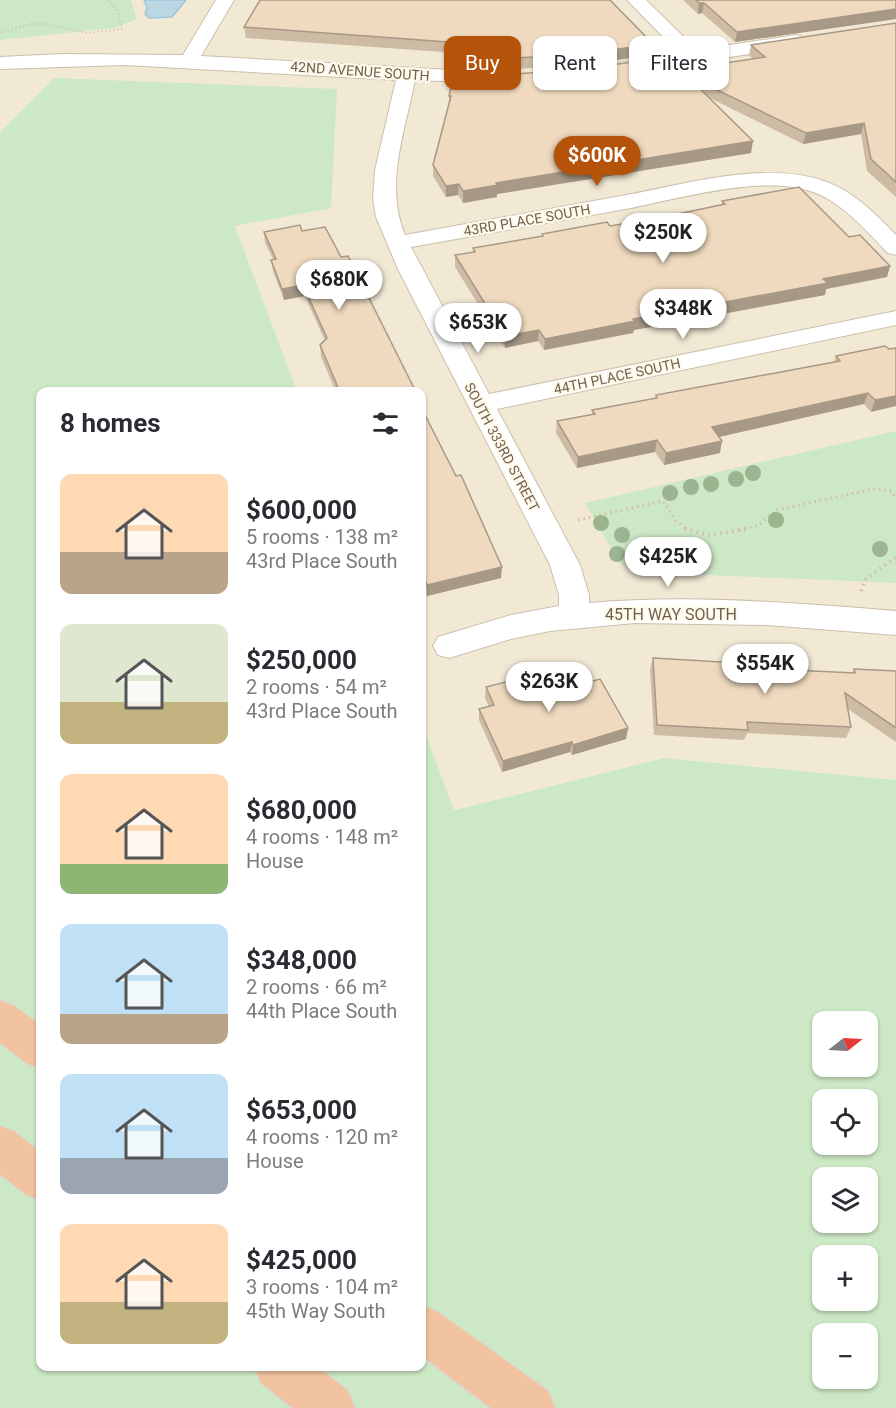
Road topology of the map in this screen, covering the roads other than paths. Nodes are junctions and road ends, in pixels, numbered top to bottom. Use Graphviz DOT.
graph roads {
  1 [pos="225,0"];
  2 [pos="636,0"];
  3 [pos="672,36"];
  4 [pos="817,38"];
  5 [pos="729,51"];
  6 [pos="189,60"];
  7 [pos="0,63"];
  8 [pos="407,75"];
  9 [pos="444,76"];
  10 [pos="399,243"];
  11 [pos="896,249"];
  12 [pos="896,318"];
  13 [pos="480,404"];
  14 [pos="574,616"];
  15 [pos="896,623"];
  16 [pos="448,646"];
  17 [pos="0,1019"];
  18 [pos="36,1046"];
  19 [pos="0,1147"];
  20 [pos="36,1176"];
  21 [pos="426,1331"];
  22 [pos="284,1371"];
  23 [pos="331,1408"];
  24 [pos="531,1408"];
  1 -- 6 [label="street"];
  2 -- 3 [label="street"];
  4 -- 5 [label="street"];
  6 -- 7 [label="street, 42ND AVENUE SOUTH"];
  6 -- 8 [label="street, 42ND AVENUE SOUTH"];
  8 -- 9 [label="street, 42ND AVENUE SOUTH"];
  8 -- 10 [label="street, SOUTH 333RD STREET"];
  10 -- 11 [label="street, 43RD PLACE SOUTH"];
  10 -- 13 [label="street, SOUTH 333RD STREET"];
  12 -- 13 [label="street, 44TH PLACE SOUTH"];
  13 -- 14 [label="street, SOUTH 333RD STREET"];
  14 -- 15 [label="street, 45TH WAY SOUTH"];
  14 -- 16 [label="street, 45TH WAY SOUTH"];
  17 -- 18 [label="highway"];
  19 -- 20 [label="highway"];
  21 -- 24 [label="highway"];
  22 -- 23 [label="highway"];
}
